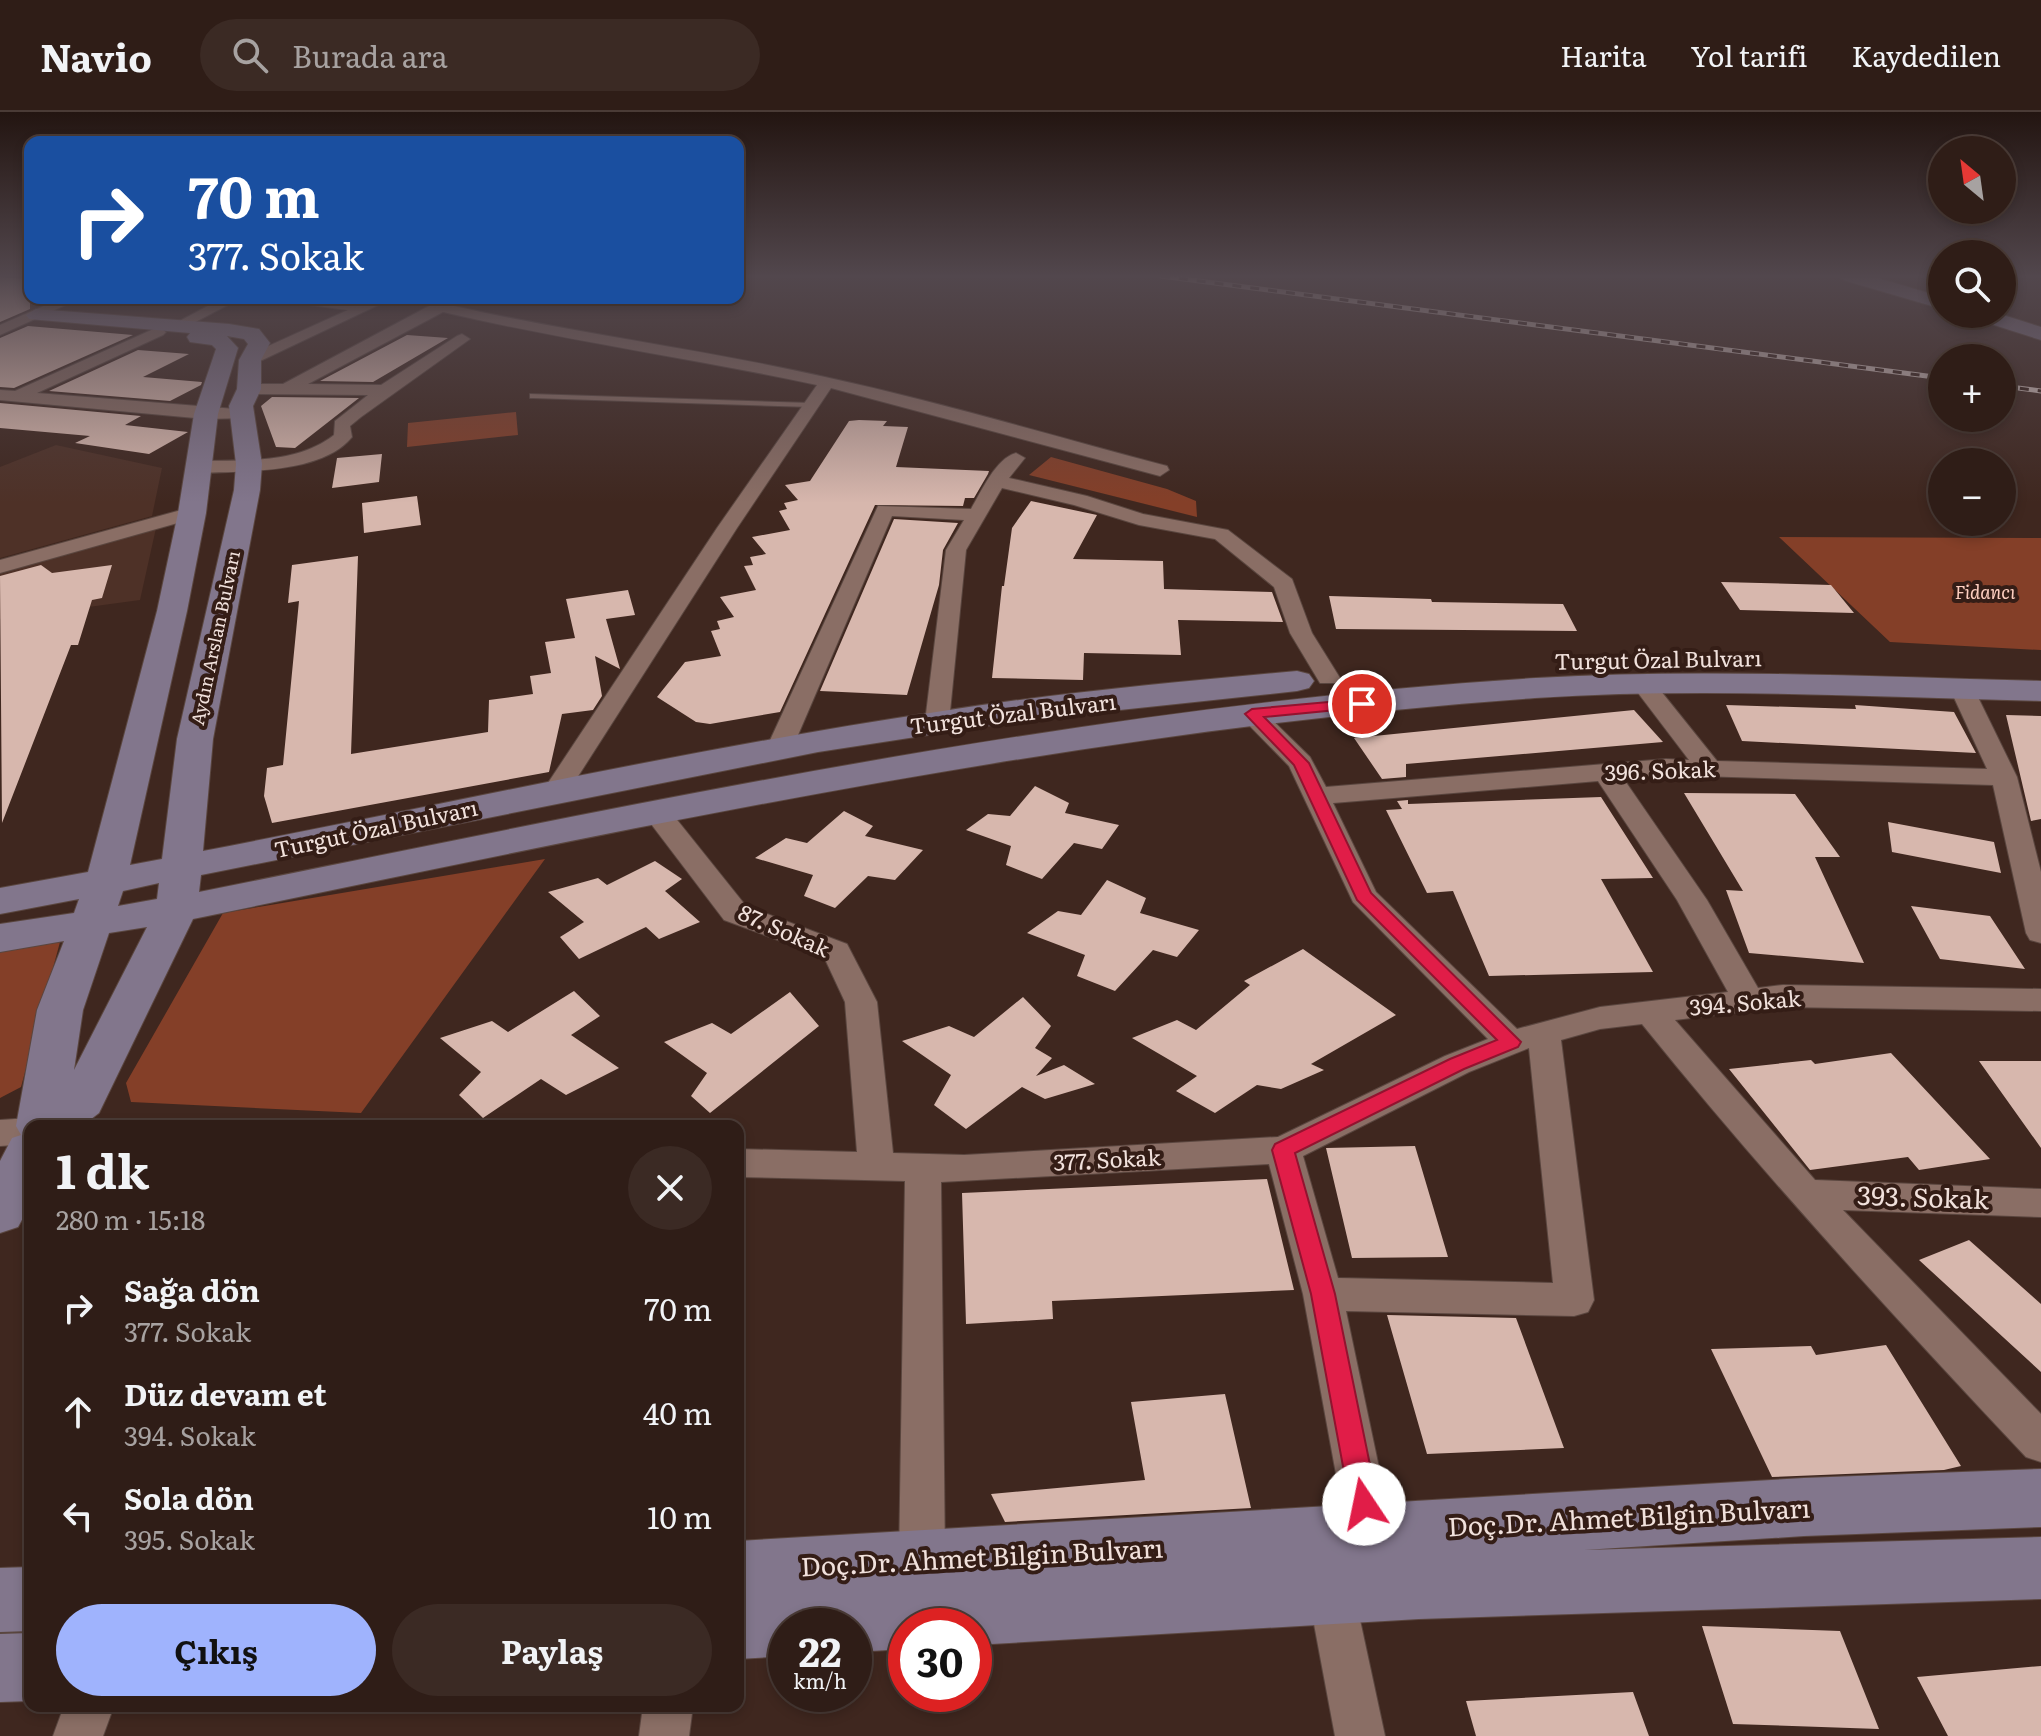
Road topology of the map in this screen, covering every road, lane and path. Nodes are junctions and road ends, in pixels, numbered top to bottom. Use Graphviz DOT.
graph roads {
  1 [pos="114,352"];
  2 [pos="227,352"];
  3 [pos="254,352"];
  4 [pos="268,352"];
  5 [pos="355,352"];
  6 [pos="442,352"];
  7 [pos="680,352"];
  8 [pos="250,360"];
  9 [pos="827,382"];
  10 [pos="287,389"];
  11 [pos="383,390"];
  12 [pos="8,396"];
  13 [pos="533,396"];
  14 [pos="227,405"];
  15 [pos="811,405"];
  16 [pos="1016,458"];
  17 [pos="249,464"];
  18 [pos="200,467"];
  19 [pos="1160,470"];
  20 [pos="997,481"];
  21 [pos="192,513"];
  22 [pos="976,515"];
  23 [pos="0,567"];
  24 [pos="2041,670"];
  25 [pos="1328,678"];
  26 [pos="1644,685"];
  27 [pos="1962,689"];
  28 [pos="2041,691"];
  29 [pos="1252,714"];
  30 [pos="937,722"];
  31 [pos="779,749"];
  32 [pos="1709,768"];
  33 [pos="1606,773"];
  34 [pos="2004,777"];
  35 [pos="555,792"];
  36 [pos="1317,796"];
  37 [pos="656,812"];
  38 [pos="106,882"];
  39 [pos="178,889"];
  40 [pos="0,901"];
  41 [pos="93,921"];
  42 [pos="2041,933"];
  43 [pos="0,938"];
  44 [pos="1749,1000"];
  45 [pos="2041,1000"];
  46 [pos="1650,1012"];
  47 [pos="1528,1038"];
  48 [pos="1457,1064"];
  49 [pos="42,1120"];
  50 [pos="55,1120"];
  51 [pos="24,1131"];
  52 [pos="0,1133"];
  53 [pos="1283,1150"];
  54 [pos="24,1163"];
  55 [pos="744,1163"];
  56 [pos="876,1166"];
  57 [pos="923,1167"];
  58 [pos="1805,1194"];
  59 [pos="2041,1203"];
  60 [pos="0,1213"];
  61 [pos="1323,1294"];
  62 [pos="2041,1443"];
  63 [pos="2041,1498"];
  64 [pos="1370,1534"];
  65 [pos="922,1561"];
  66 [pos="2041,1568"];
  67 [pos="744,1572"];
  68 [pos="1331,1592"];
  69 [pos="24,1599"];
  70 [pos="0,1600"];
  71 [pos="744,1626"];
  72 [pos="24,1667"];
  73 [pos="0,1668"];
  74 [pos="87,1712"];
  75 [pos="667,1712"];
  76 [pos="78,1736"];
  77 [pos="664,1736"];
  78 [pos="1360,1736"];
  1 -- 12 [label="street"];
  2 -- 14 [label="main road"];
  3 -- 8 [label="main road, Aydın Arslan Bulvarı"];
  4 -- 8 [label="street"];
  5 -- 10 [label="street"];
  6 -- 11 [label="street"];
  7 -- 9 [label="street"];
  8 -- 14 [label="main road, Aydın Arslan Bulvarı"];
  9 -- 15 [label="street"];
  9 -- 19 [label="street"];
  10 -- 11 [label="street"];
  10 -- 14 [label="street"];
  11 -- 17 [label="street"];
  12 -- 14 [label="street"];
  13 -- 15 [label="lane"];
  14 -- 17 [label="main road, Aydın Arslan Bulvarı"];
  14 -- 18 [label="main road, Aydın Arslan Bulvarı"];
  15 -- 35 [label="street"];
  16 -- 20 [label="street"];
  17 -- 18 [label="street"];
  17 -- 39 [label="main road, Aydın Arslan Bulvarı"];
  18 -- 21 [label="main road, Aydın Arslan Bulvarı"];
  20 -- 22 [label="street"];
  20 -- 25 [label="street"];
  21 -- 23 [label="street"];
  21 -- 38 [label="main road, Aydın Arslan Bulvarı"];
  22 -- 30 [label="street"];
  22 -- 31 [label="street"];
  24 -- 25 [label="main road, Turgut Özal Bulvarı"];
  25 -- 30 [label="main road, Turgut Özal Bulvarı"];
  26 -- 27 [label="main road, Turgut Özal Bulvarı"];
  26 -- 29 [label="main road, Turgut Özal Bulvarı"];
  26 -- 32 [label="street"];
  27 -- 28 [label="main road, Turgut Özal Bulvarı"];
  27 -- 34 [label="street"];
  29 -- 36 [label="street"];
  29 -- 37 [label="main road, Turgut Özal Bulvarı"];
  30 -- 31 [label="main road, Turgut Özal Bulvarı"];
  31 -- 35 [label="main road, Turgut Özal Bulvarı"];
  32 -- 33 [label="street, 396. Sokak"];
  32 -- 34 [label="street, 396. Sokak"];
  33 -- 36 [label="street, 396. Sokak"];
  33 -- 44 [label="street"];
  34 -- 42 [label="street"];
  35 -- 39 [label="main road, Turgut Özal Bulvarı"];
  36 -- 47 [label="street"];
  37 -- 39 [label="main road, Turgut Özal Bulvarı"];
  37 -- 56 [label="street, 87. Sokak"];
  38 -- 39 [label="main road, Turgut Özal Bulvarı"];
  38 -- 40 [label="main road, Turgut Özal Bulvarı"];
  38 -- 41 [label="main road, Aydın Arslan Bulvarı"];
  39 -- 41 [label="main road"];
  39 -- 50 [label="main road, Aydın Arslan Bulvarı"];
  41 -- 43 [label="main road"];
  41 -- 49 [label="main road, Aydın Arslan Bulvarı"];
  44 -- 45 [label="street, 394. Sokak"];
  44 -- 46 [label="street, 394. Sokak"];
  46 -- 47 [label="street, 394. Sokak"];
  46 -- 58 [label="street"];
  47 -- 48 [label="street, 394. Sokak"];
  47 -- 61 [label="street"];
  48 -- 53 [label="street, 377. Sokak"];
  51 -- 52 [label="street"];
  53 -- 57 [label="street, 377. Sokak"];
  53 -- 61 [label="street"];
  54 -- 60 [label="main road"];
  55 -- 56 [label="street, 377. Sokak"];
  56 -- 57 [label="street, 377. Sokak"];
  57 -- 65 [label="street"];
  58 -- 59 [label="street, 393. Sokak"];
  58 -- 62 [label="street"];
  61 -- 64 [label="street"];
  63 -- 64 [label="main road, Doç.Dr. Ahmet Bilgin Bulvarı"];
  64 -- 65 [label="main road, Doç.Dr. Ahmet Bilgin Bulvarı"];
  65 -- 67 [label="main road, Doç.Dr. Ahmet Bilgin Bulvarı"];
  66 -- 68 [label="main road"];
  68 -- 71 [label="main road"];
  68 -- 78 [label="street"];
  69 -- 70 [label="main road"];
  72 -- 73 [label="main road"];
  74 -- 76 [label="street"];
  75 -- 77 [label="street"];
}
